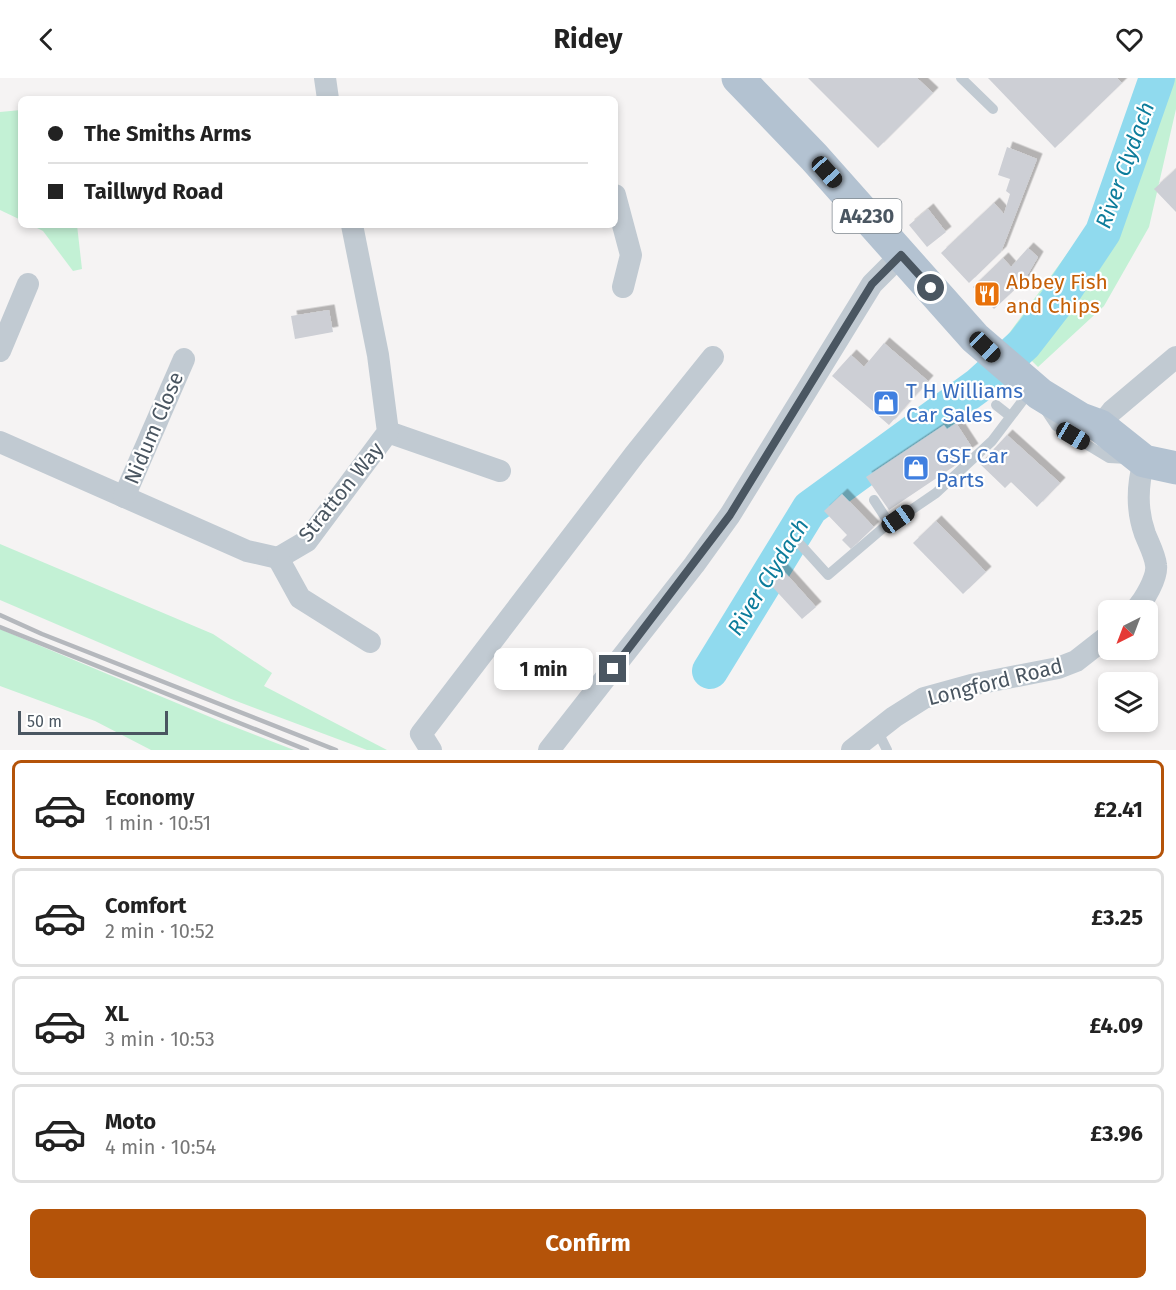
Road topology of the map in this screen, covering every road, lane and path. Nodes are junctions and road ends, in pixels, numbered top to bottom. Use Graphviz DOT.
graph roads {
  1 [pos="325,78"];
  2 [pos="738,78"];
  3 [pos="961,78"];
  4 [pos="328,96"];
  5 [pos="993,109"];
  6 [pos="618,206"];
  7 [pos="353,228"];
  8 [pos="901,255"];
  9 [pos="28,284"];
  10 [pos="623,287"];
  11 [pos="0,351"];
  12 [pos="713,357"];
  13 [pos="1176,357"];
  14 [pos="184,359"];
  15 [pos="1014,373"];
  16 [pos="996,405"];
  17 [pos="1010,417"];
  18 [pos="1100,426"];
  19 [pos="388,432"];
  20 [pos="0,442"];
  21 [pos="1144,461"];
  22 [pos="1176,468"];
  23 [pos="500,471"];
  24 [pos="124,497"];
  25 [pos="874,500"];
  26 [pos="889,523"];
  27 [pos="799,543"];
  28 [pos="278,558"];
  29 [pos="1167,570"];
  30 [pos="1144,600"];
  31 [pos="370,642"];
  32 [pos="1098,644"];
  33 [pos="877,729"];
  34 [pos="431,750"];
  35 [pos="549,750"];
  36 [pos="852,750"];
  37 [pos="886,750"];
  1 -- 4 [label="street"];
  2 -- 8 [label="main road, A4230"];
  3 -- 5 [label="lane"];
  6 -- 10 [label="street"];
  7 -- 19 [label="street, Stratton Way"];
  8 -- 15 [label="main road, A4230"];
  8 -- 35 [label="street"];
  9 -- 11 [label="street"];
  12 -- 34 [label="street"];
  13 -- 18 [label="street"];
  14 -- 24 [label="street, Nidum Close"];
  15 -- 17 [label="lane"];
  15 -- 18 [label="main road, A4230"];
  15 -- 21 [label="lane"];
  16 -- 17 [label="lane"];
  17 -- 26 [label="lane"];
  18 -- 21 [label="main road, A4230"];
  19 -- 23 [label="street"];
  19 -- 28 [label="street, Stratton Way"];
  20 -- 24 [label="street, Stratton Way"];
  21 -- 22 [label="main road, A4230"];
  21 -- 29 [label="street"];
  24 -- 28 [label="street, Stratton Way"];
  25 -- 26 [label="lane"];
  26 -- 27 [label="lane"];
  28 -- 31 [label="street"];
  29 -- 30 [label="street"];
  32 -- 33 [label="street, Longford Road"];
  33 -- 36 [label="street, Longford Road"];
  33 -- 37 [label="lane"];
}
